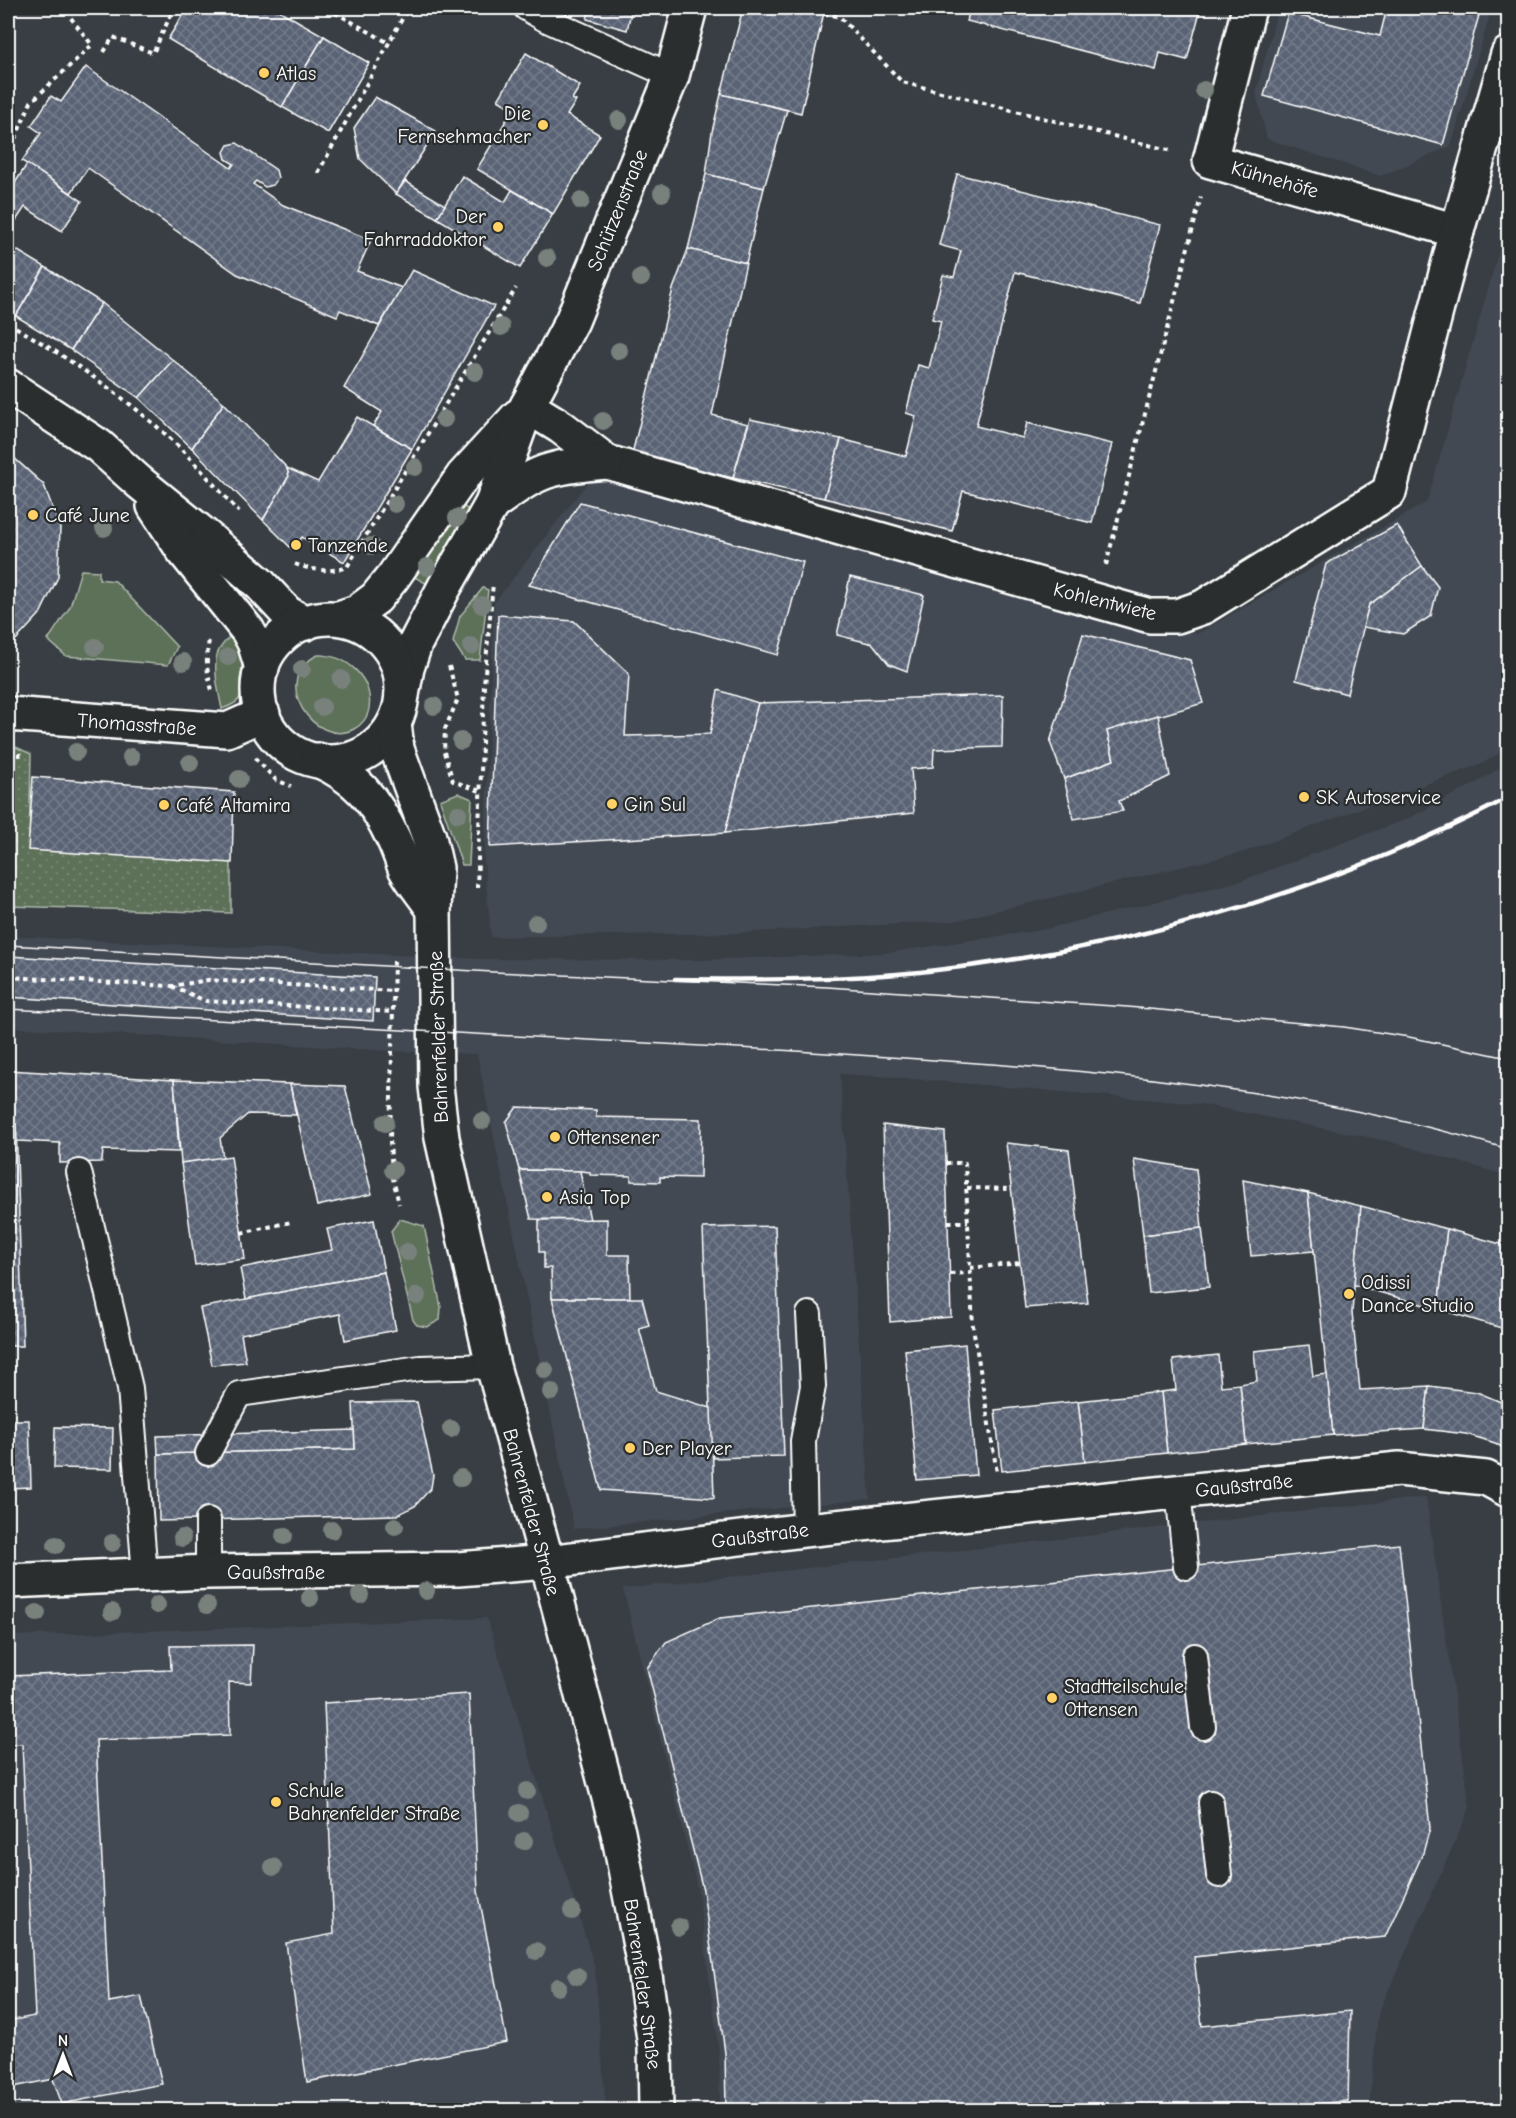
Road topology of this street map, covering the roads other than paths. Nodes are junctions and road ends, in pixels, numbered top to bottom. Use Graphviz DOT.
graph roads {
  1 [pos="526,8"];
  2 [pos="690,8"];
  3 [pos="1249,8"];
  4 [pos="1509,54"];
  5 [pos="672,76"];
  6 [pos="1504,86"];
  7 [pos="1457,231"];
  8 [pos="8,386"];
  9 [pos="527,406"];
  10 [pos="607,462"];
  11 [pos="139,482"];
  12 [pos="492,504"];
  13 [pos="339,618"];
  14 [pos="306,622"];
  15 [pos="262,668"];
  16 [pos="398,709"];
  17 [pos="8,714"];
  18 [pos="263,714"];
  19 [pos="318,760"];
  20 [pos="434,910"];
  21 [pos="79,1172"];
  22 [pos="809,1314"];
  23 [pos="493,1366"];
  24 [pos="208,1453"];
  25 [pos="1509,1490"];
  26 [pos="1178,1491"];
  27 [pos="208,1520"];
  28 [pos="805,1530"];
  29 [pos="547,1562"];
  30 [pos="1186,1568"];
  31 [pos="208,1572"];
  32 [pos="145,1575"];
  33 [pos="8,1581"];
  34 [pos="1195,1656"];
  35 [pos="1203,1727"];
  36 [pos="1211,1803"];
  37 [pos="1219,1875"];
  38 [pos="656,2110"];
  1 -- 5 [label="lane"];
  2 -- 5 [label="street, Schützenstraße"];
  3 -- 7 [label="street, Kühnehöfe"];
  4 -- 6 [label="street, Kohlentwiete"];
  5 -- 9 [label="street, Schützenstraße"];
  6 -- 7 [label="street, Kohlentwiete"];
  7 -- 10 [label="street, Kohlentwiete"];
  8 -- 11 [label="street"];
  9 -- 10 [label="street, Kohlentwiete"];
  9 -- 12 [label="street, Schützenstraße"];
  9 -- 13 [label="street, Schützenstraße"];
  10 -- 12 [label="street, Kohlentwiete"];
  11 -- 14 [label="street"];
  11 -- 15 [label="street"];
  12 -- 16 [label="street, Schützenstraße"];
  13 -- 14 [label="street"];
  13 -- 16 [label="street"];
  14 -- 15 [label="street"];
  15 -- 18 [label="street"];
  16 -- 19 [label="street"];
  16 -- 20 [label="street, Bahrenfelder Straße"];
  17 -- 18 [label="street, Thomasstraße"];
  18 -- 19 [label="street"];
  19 -- 20 [label="street"];
  20 -- 23 [label="street, Bahrenfelder Straße"];
  21 -- 32 [label="lane"];
  22 -- 28 [label="lane"];
  23 -- 24 [label="lane"];
  23 -- 29 [label="street, Bahrenfelder Straße"];
  25 -- 26 [label="street, Gaußstraße"];
  26 -- 28 [label="street, Gaußstraße"];
  26 -- 30 [label="lane"];
  27 -- 31 [label="lane"];
  28 -- 29 [label="street, Gaußstraße"];
  29 -- 31 [label="street, Gaußstraße"];
  29 -- 38 [label="street, Bahrenfelder Straße"];
  31 -- 32 [label="street, Gaußstraße"];
  32 -- 33 [label="street, Gaußstraße"];
  34 -- 35 [label="lane"];
  36 -- 37 [label="lane"];
}
